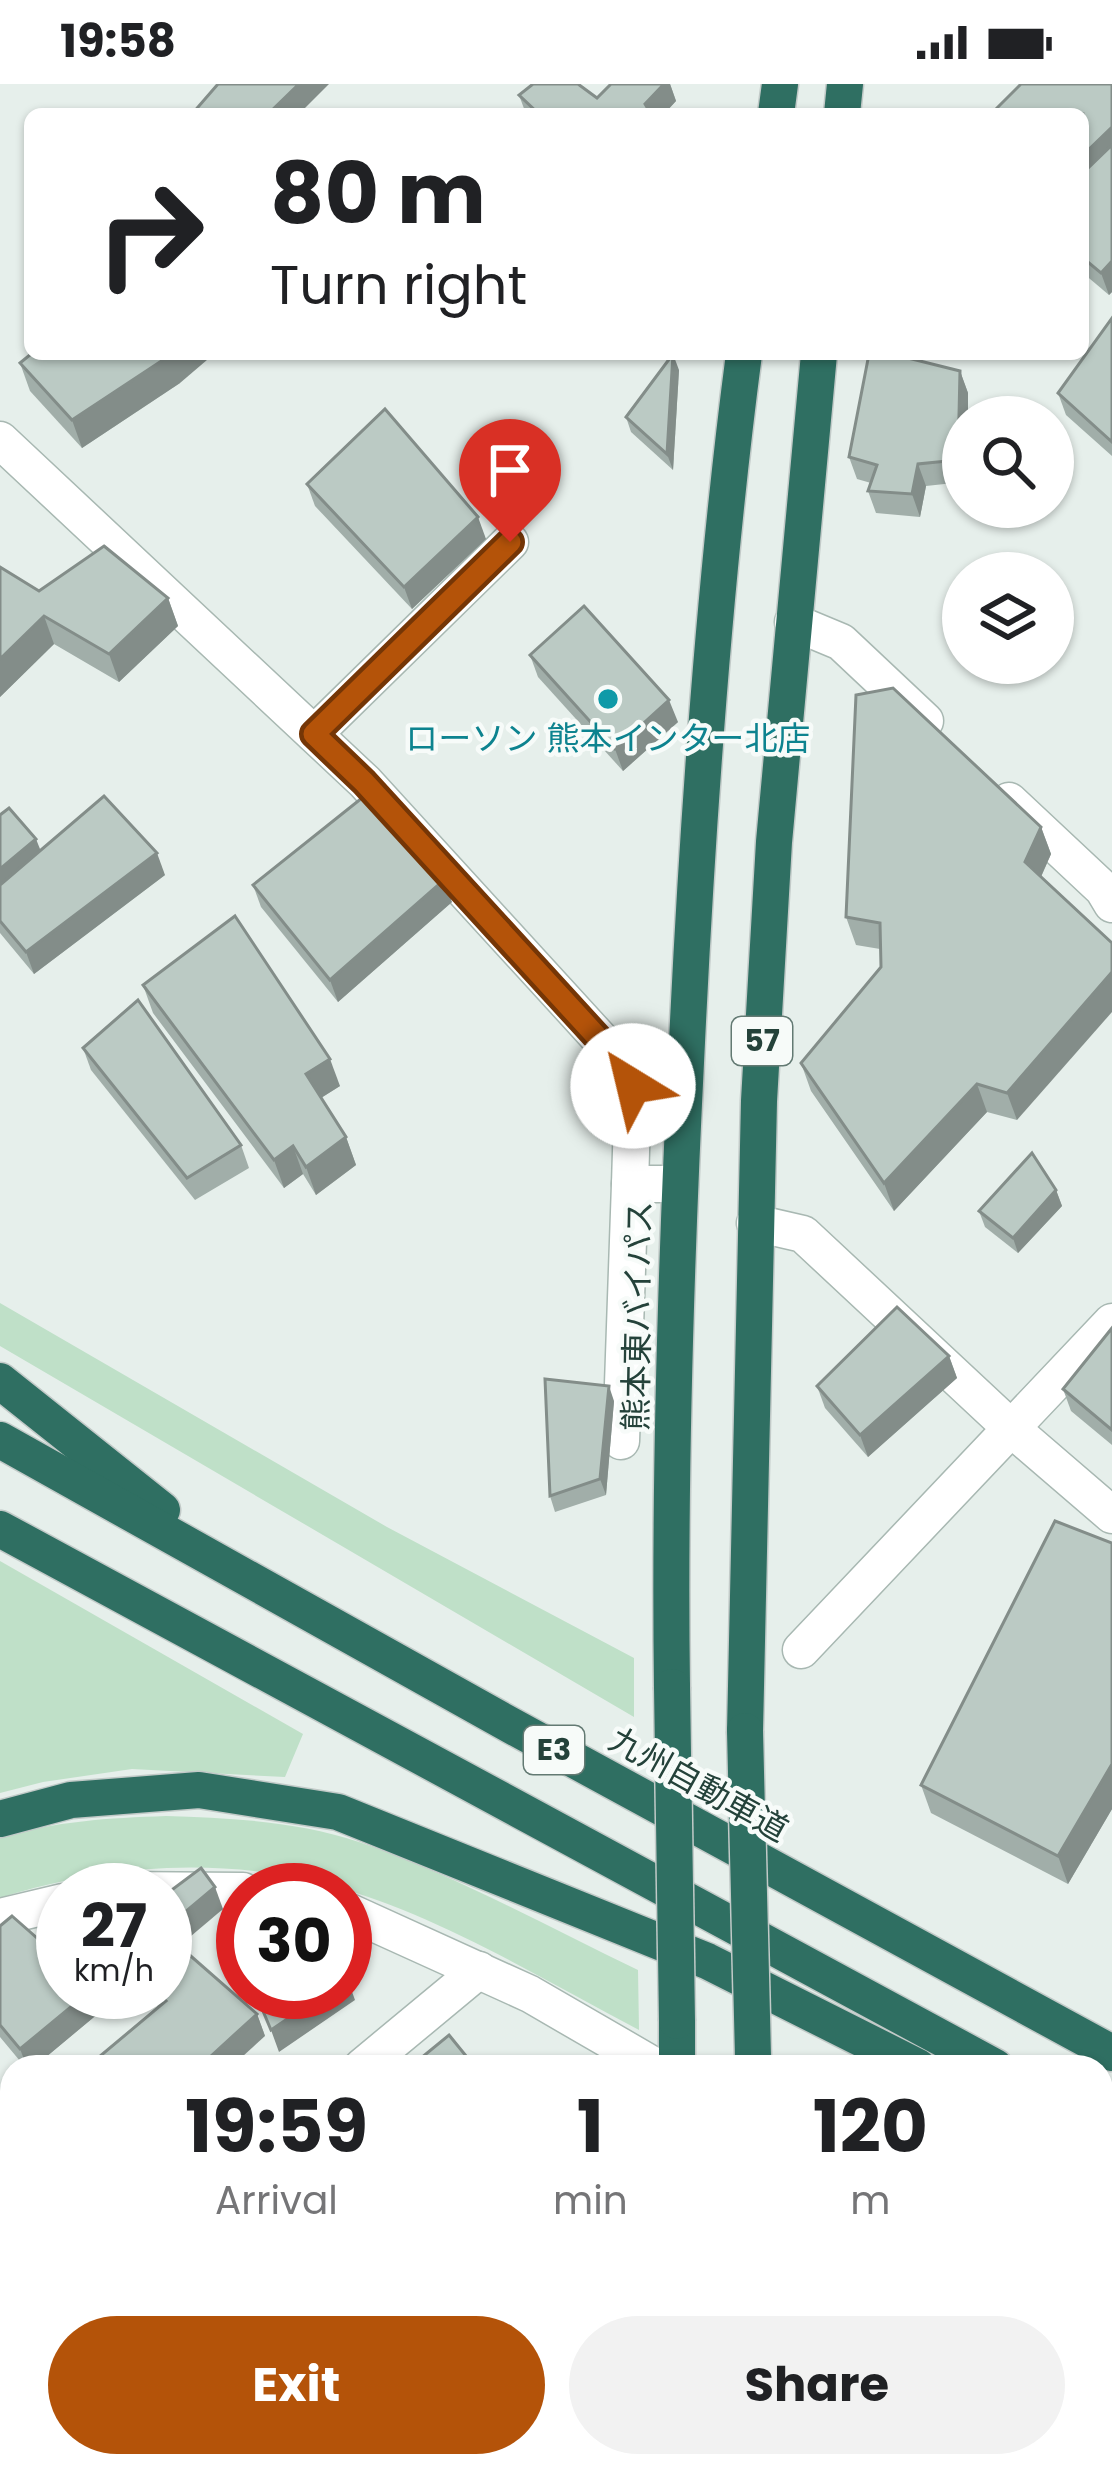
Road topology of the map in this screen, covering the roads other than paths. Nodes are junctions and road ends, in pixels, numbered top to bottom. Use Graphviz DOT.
graph roads {
  1 [pos="743,360"];
  2 [pos="818,360"];
  3 [pos="0,440"];
  4 [pos="510,542"];
  5 [pos="794,622"];
  6 [pos="314,734"];
  7 [pos="956,750"];
  8 [pos="988,781"];
  9 [pos="1112,904"];
  10 [pos="630,1184"];
  11 [pos="680,1184"];
  12 [pos="754,1223"];
  13 [pos="1112,1322"];
  14 [pos="0,1381"];
  15 [pos="1012,1429"];
  16 [pos="0,1440"];
  17 [pos="621,1442"];
  18 [pos="1112,1514"];
  19 [pos="0,1528"];
  20 [pos="241,1573"];
  21 [pos="801,1650"];
  22 [pos="0,1819"];
  23 [pos="36,1908"];
  24 [pos="0,1917"];
  25 [pos="372,1922"];
  26 [pos="478,1970"];
  27 [pos="1112,2053"];
  28 [pos="376,2055"];
  29 [pos="635,2055"];
  30 [pos="677,2055"];
  31 [pos="753,2055"];
  32 [pos="894,2055"];
  33 [pos="973,2055"];
  1 -- 11 [label="highway, 熊本東バイパス / 57"];
  2 -- 5 [label="highway, 57"];
  3 -- 6 [label="street"];
  4 -- 6 [label="street"];
  5 -- 7 [label="street"];
  5 -- 12 [label="highway, 57"];
  6 -- 10 [label="street"];
  8 -- 9 [label="street"];
  10 -- 11 [label="street"];
  10 -- 17 [label="street"];
  11 -- 30 [label="highway, 熊本東バイパス / 57, bridge"];
  12 -- 15 [label="street"];
  12 -- 31 [label="highway, 57, bridge"];
  13 -- 15 [label="street"];
  14 -- 20 [label="highway"];
  15 -- 18 [label="street"];
  15 -- 21 [label="street"];
  16 -- 20 [label="highway, 九州自動車道 / E3"];
  19 -- 33 [label="highway, E3"];
  20 -- 27 [label="highway, 九州自動車道 / E3"];
  22 -- 32 [label="highway"];
  23 -- 24 [label="street"];
  25 -- 26 [label="street"];
  26 -- 28 [label="street"];
  26 -- 29 [label="street"];
}
